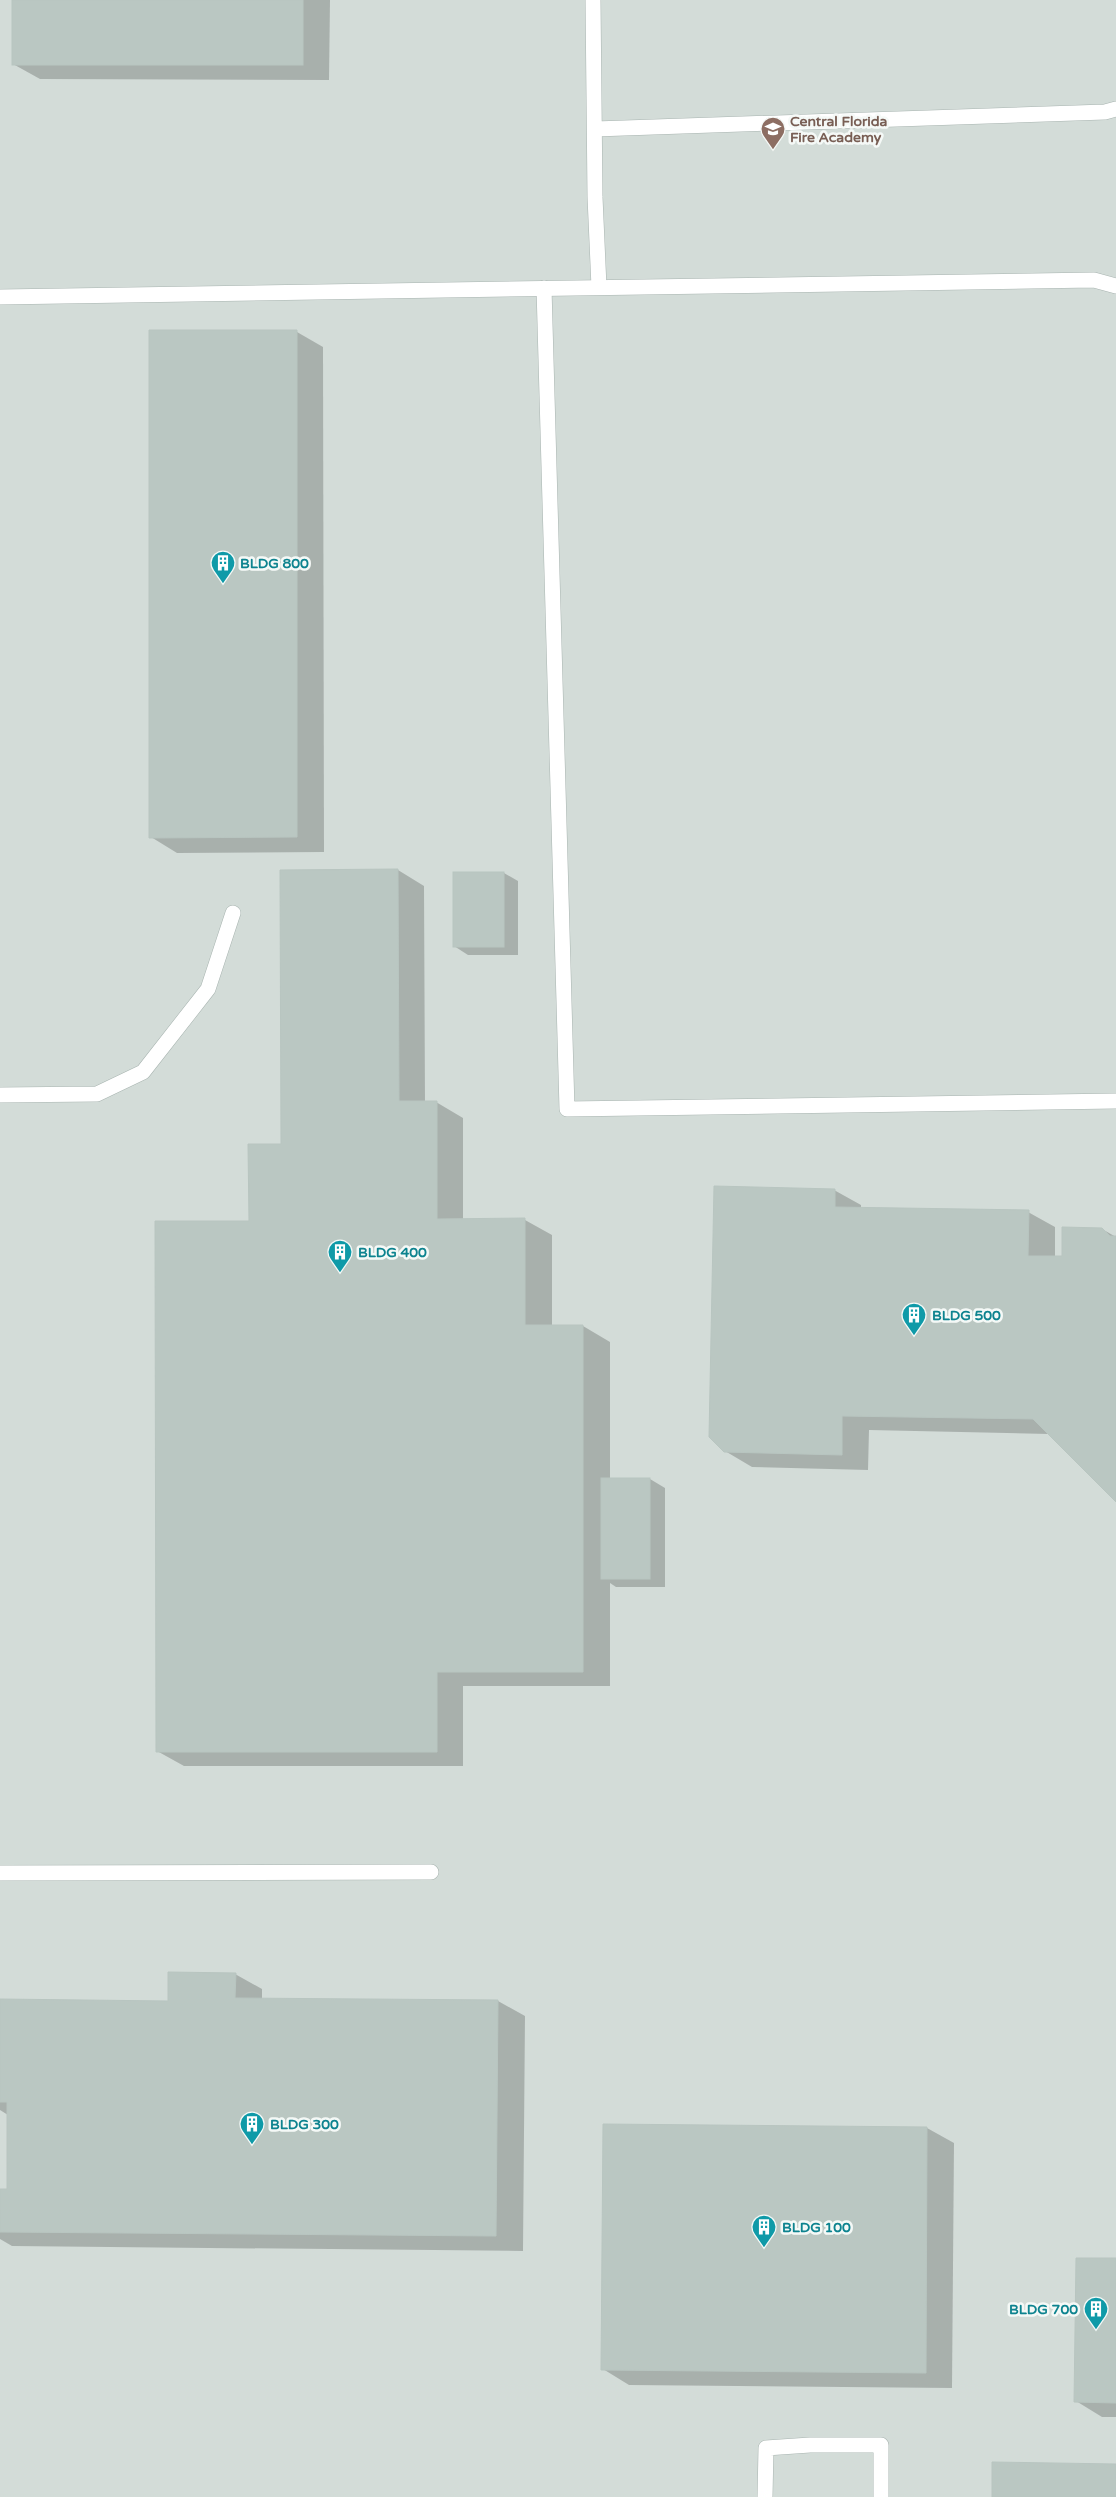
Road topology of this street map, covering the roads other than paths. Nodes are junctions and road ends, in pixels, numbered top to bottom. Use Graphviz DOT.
graph roads {
  1 [pos="593,0"];
  2 [pos="1116,109"];
  3 [pos="595,129"];
  4 [pos="1116,286"];
  5 [pos="599,287"];
  6 [pos="544,288"];
  7 [pos="0,297"];
  8 [pos="233,913"];
  9 [pos="0,1095"];
  10 [pos="1116,1101"];
  11 [pos="430,1872"];
  12 [pos="0,1873"];
  13 [pos="766,2497"];
  14 [pos="882,2497"];
  1 -- 3 [label="lane"];
  2 -- 3 [label="lane"];
  3 -- 5 [label="lane"];
  4 -- 5 [label="lane"];
  5 -- 6 [label="lane"];
  6 -- 7 [label="lane"];
  6 -- 10 [label="lane"];
  8 -- 9 [label="lane"];
  11 -- 12 [label="lane"];
  13 -- 14 [label="lane"];
}
